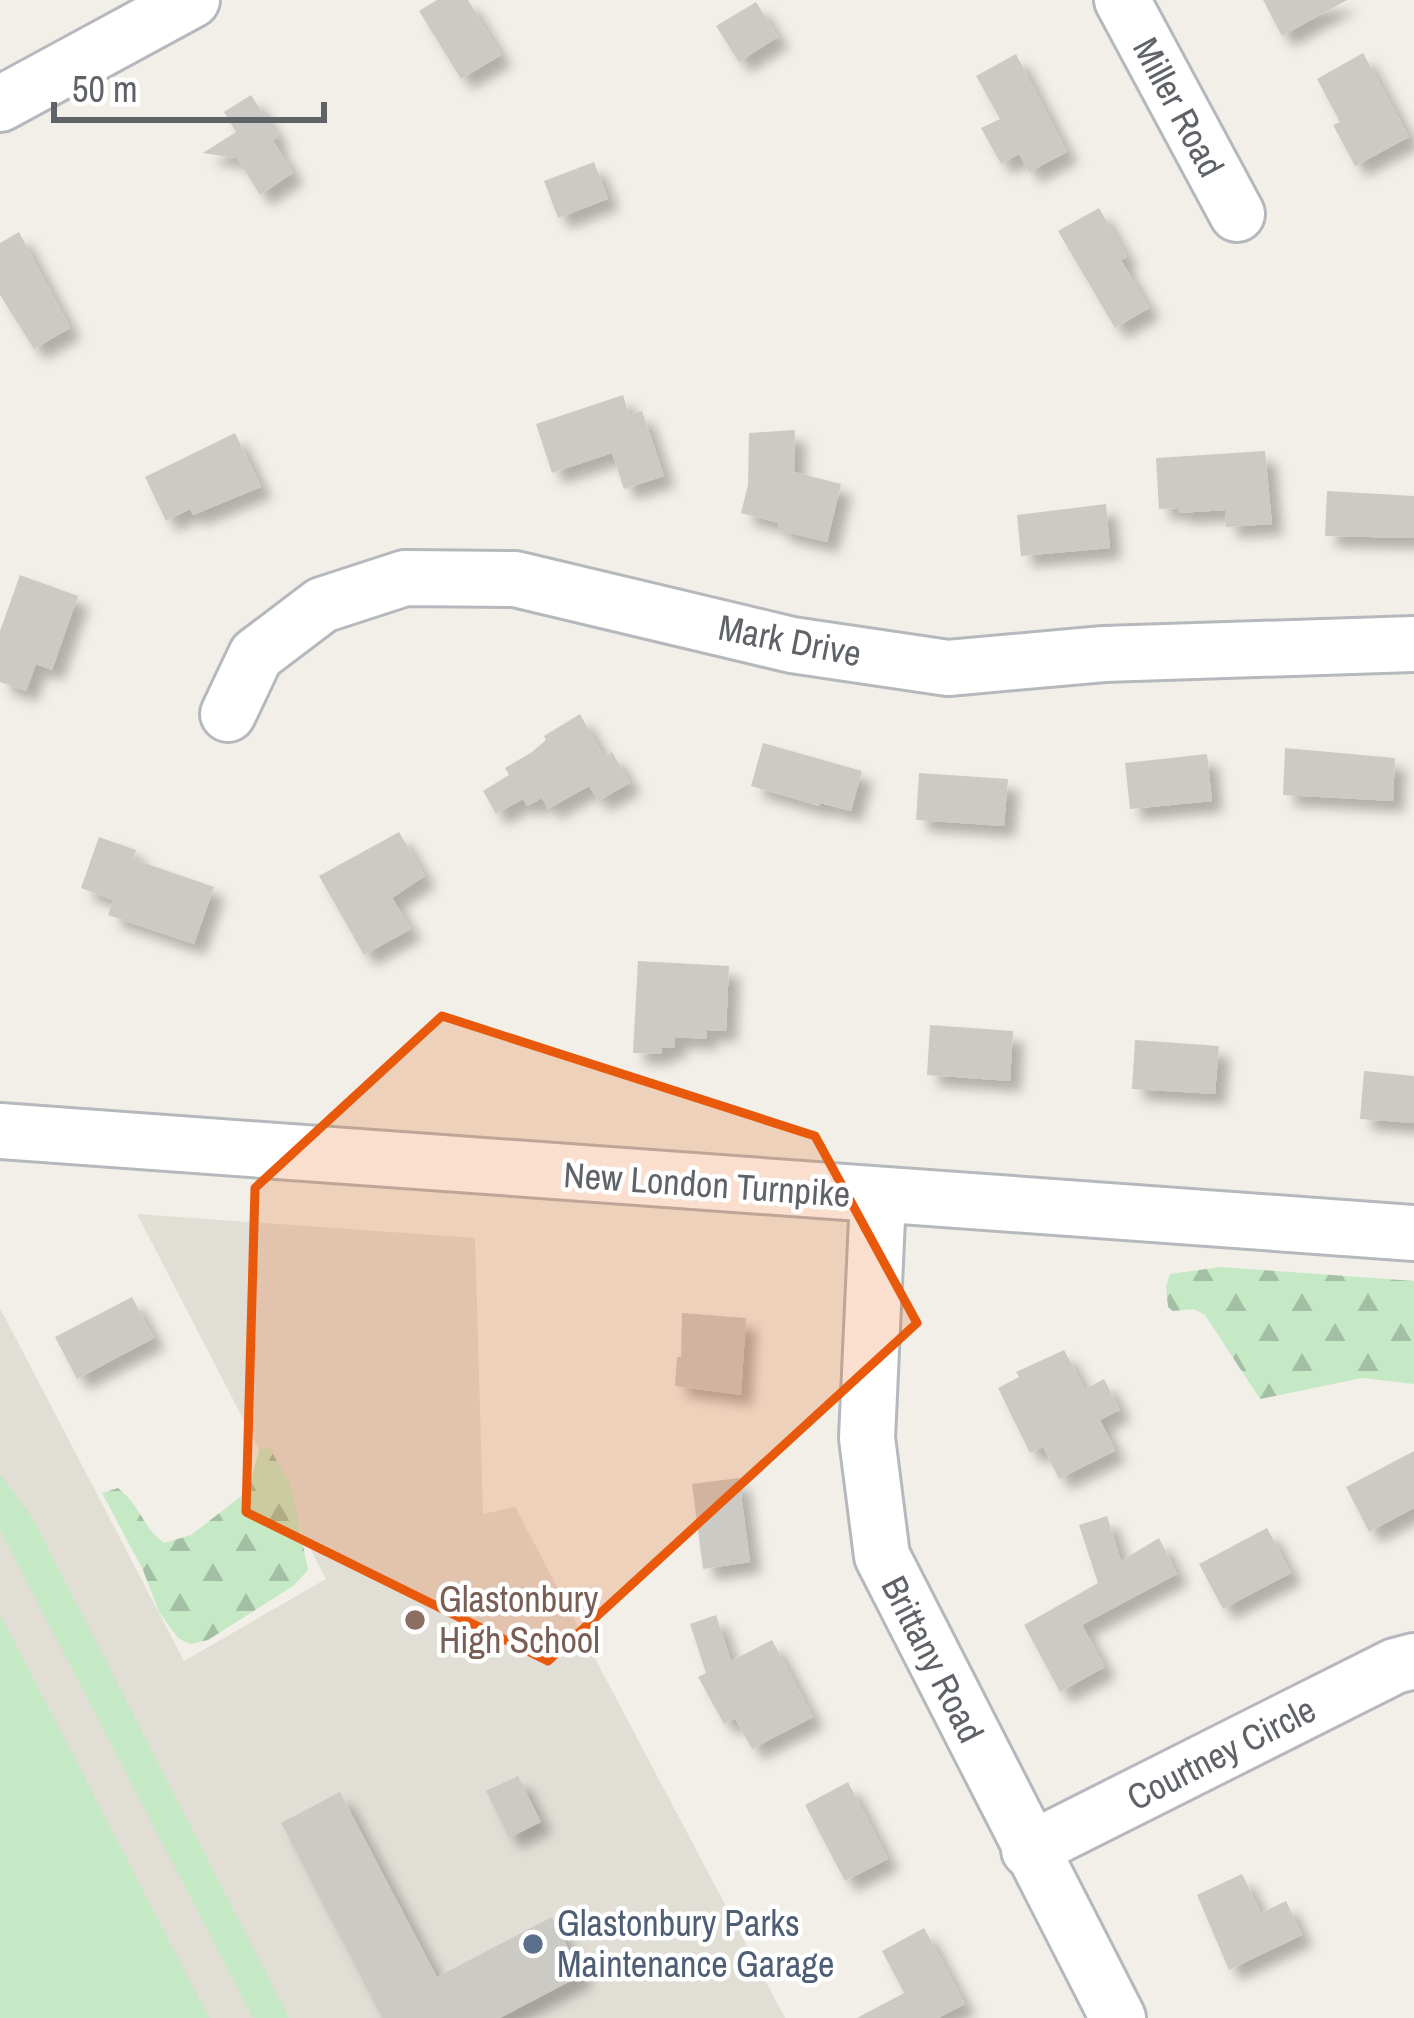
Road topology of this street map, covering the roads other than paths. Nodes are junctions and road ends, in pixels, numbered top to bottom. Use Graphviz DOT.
graph roads {
  1 [pos="192,0"];
  2 [pos="1122,0"];
  3 [pos="0,104"];
  4 [pos="1237,214"];
  5 [pos="1414,644"];
  6 [pos="228,714"];
  7 [pos="0,1131"];
  8 [pos="878,1197"];
  9 [pos="1414,1233"];
  10 [pos="1414,1660"];
  11 [pos="1029,1850"];
  12 [pos="1118,2018"];
  1 -- 3 [label="street"];
  2 -- 4 [label="street, Miller Road"];
  5 -- 6 [label="street, Mark Drive"];
  7 -- 8 [label="street, New London Turnpike"];
  8 -- 9 [label="street, New London Turnpike"];
  8 -- 11 [label="street, Brittany Road"];
  10 -- 11 [label="street, Courtney Circle"];
  11 -- 12 [label="street, Brittany Road"];
}
